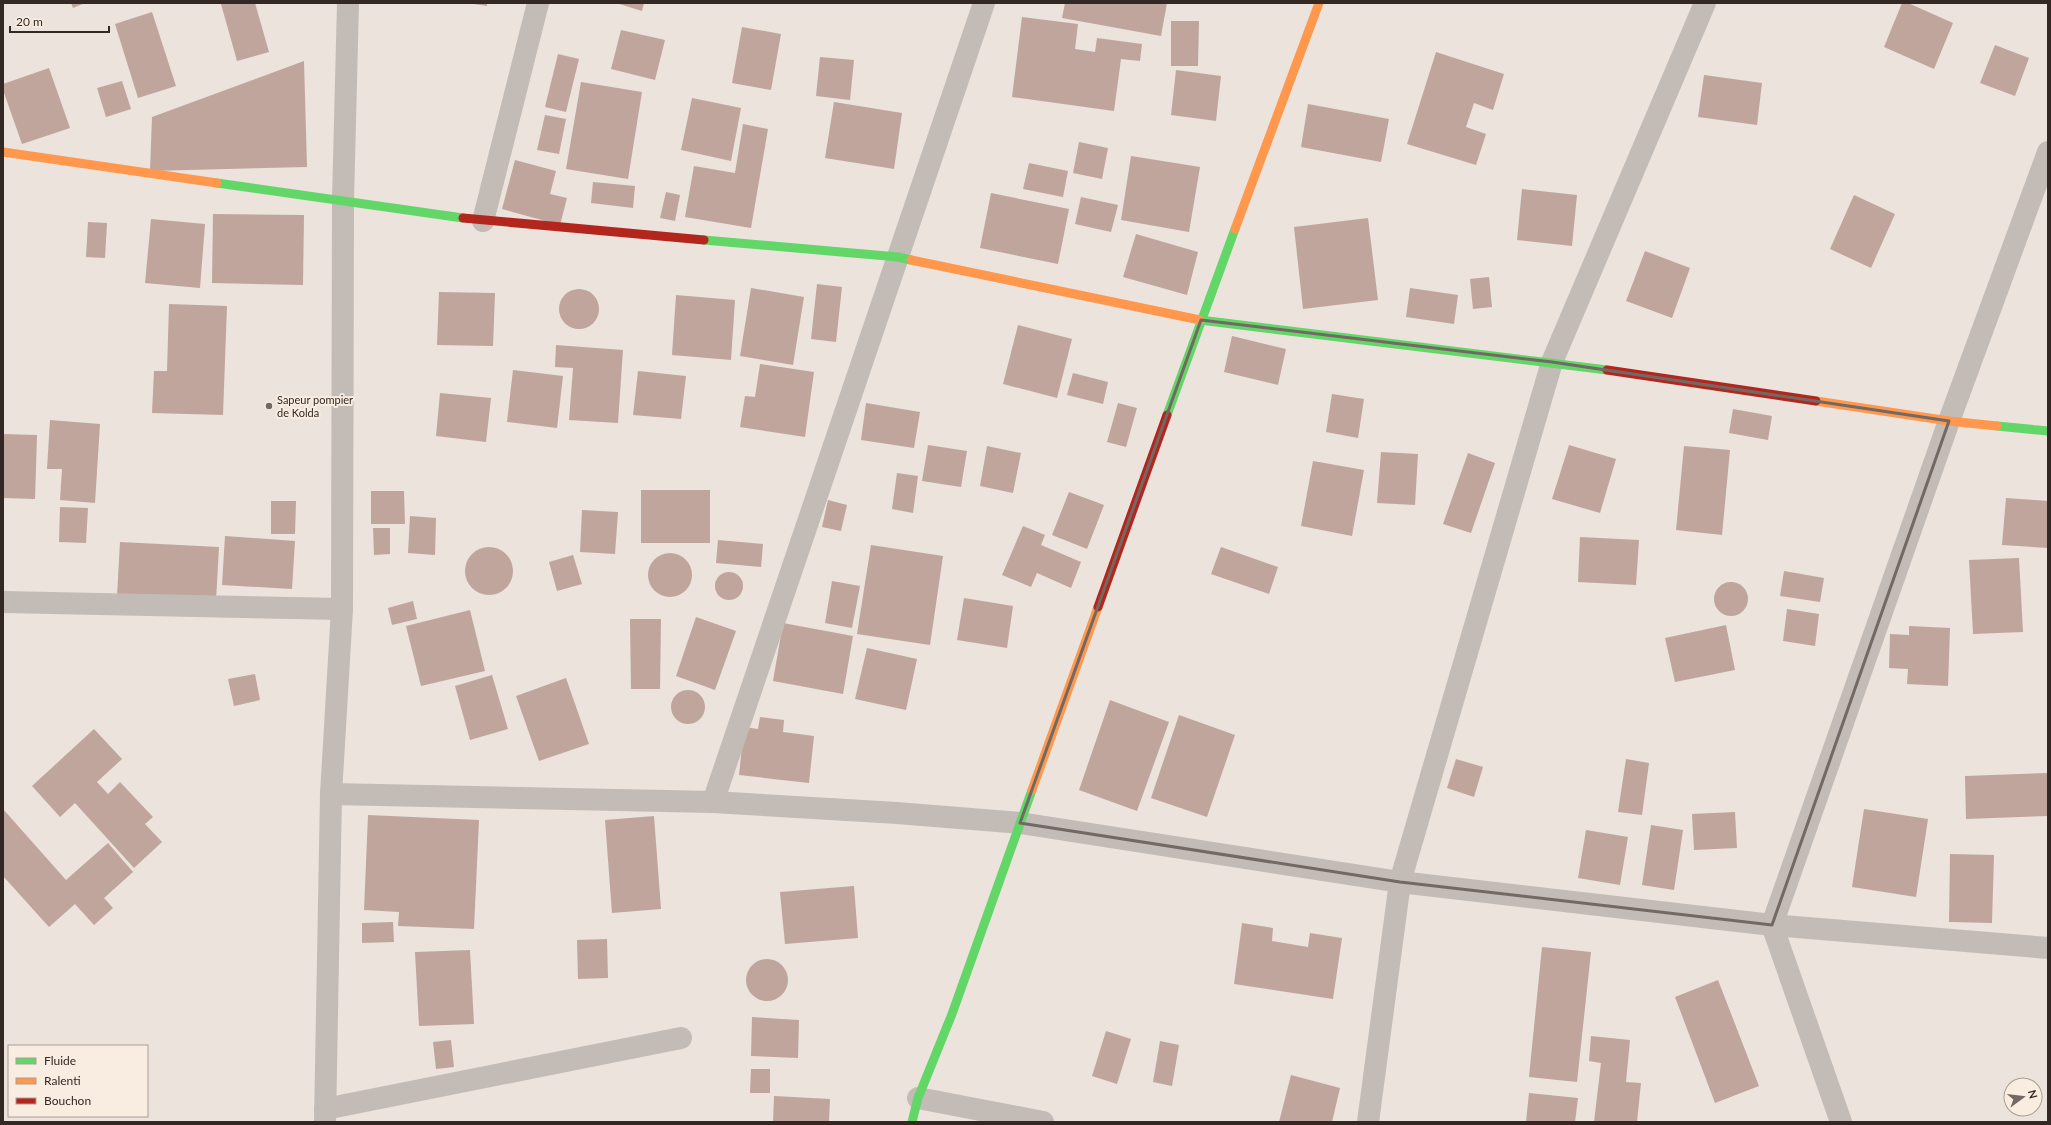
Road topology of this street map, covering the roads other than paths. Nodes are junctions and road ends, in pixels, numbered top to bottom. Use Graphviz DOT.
graph roads {
  1 [pos="348,3"];
  2 [pos="538,3"];
  3 [pos="984,3"];
  4 [pos="1318,3"];
  5 [pos="1705,3"];
  6 [pos="3,152"];
  7 [pos="2048,152"];
  8 [pos="343,200"];
  9 [pos="483,221"];
  10 [pos="898,257"];
  11 [pos="1201,320"];
  12 [pos="1552,362"];
  13 [pos="1949,421"];
  14 [pos="2048,431"];
  15 [pos="3,602"];
  16 [pos="342,610"];
  17 [pos="331,794"];
  18 [pos="714,802"];
  19 [pos="1020,823"];
  20 [pos="1400,882"];
  21 [pos="1772,925"];
  22 [pos="2048,948"];
  23 [pos="681,1038"];
  24 [pos="918,1098"];
  25 [pos="325,1115"];
  26 [pos="912,1122"];
  27 [pos="1043,1122"];
  28 [pos="1368,1122"];
  29 [pos="1841,1122"];
  1 -- 8 [label="street"];
  2 -- 9 [label="street"];
  3 -- 10 [label="street"];
  4 -- 11 [label="street"];
  5 -- 12 [label="street"];
  6 -- 8 [label="street"];
  7 -- 13 [label="street"];
  8 -- 9 [label="street"];
  8 -- 16 [label="street"];
  9 -- 10 [label="street"];
  10 -- 11 [label="street"];
  10 -- 18 [label="street"];
  11 -- 12 [label="street"];
  11 -- 19 [label="street"];
  12 -- 13 [label="street"];
  12 -- 20 [label="street"];
  13 -- 14 [label="street"];
  13 -- 21 [label="street"];
  15 -- 16 [label="street"];
  16 -- 17 [label="street"];
  17 -- 18 [label="street"];
  17 -- 25 [label="street"];
  18 -- 19 [label="street"];
  19 -- 20 [label="street"];
  19 -- 24 [label="street"];
  20 -- 21 [label="street"];
  20 -- 28 [label="street"];
  21 -- 22 [label="street"];
  21 -- 29 [label="street"];
  23 -- 25 [label="street"];
  24 -- 26 [label="street"];
  24 -- 27 [label="street"];
}
